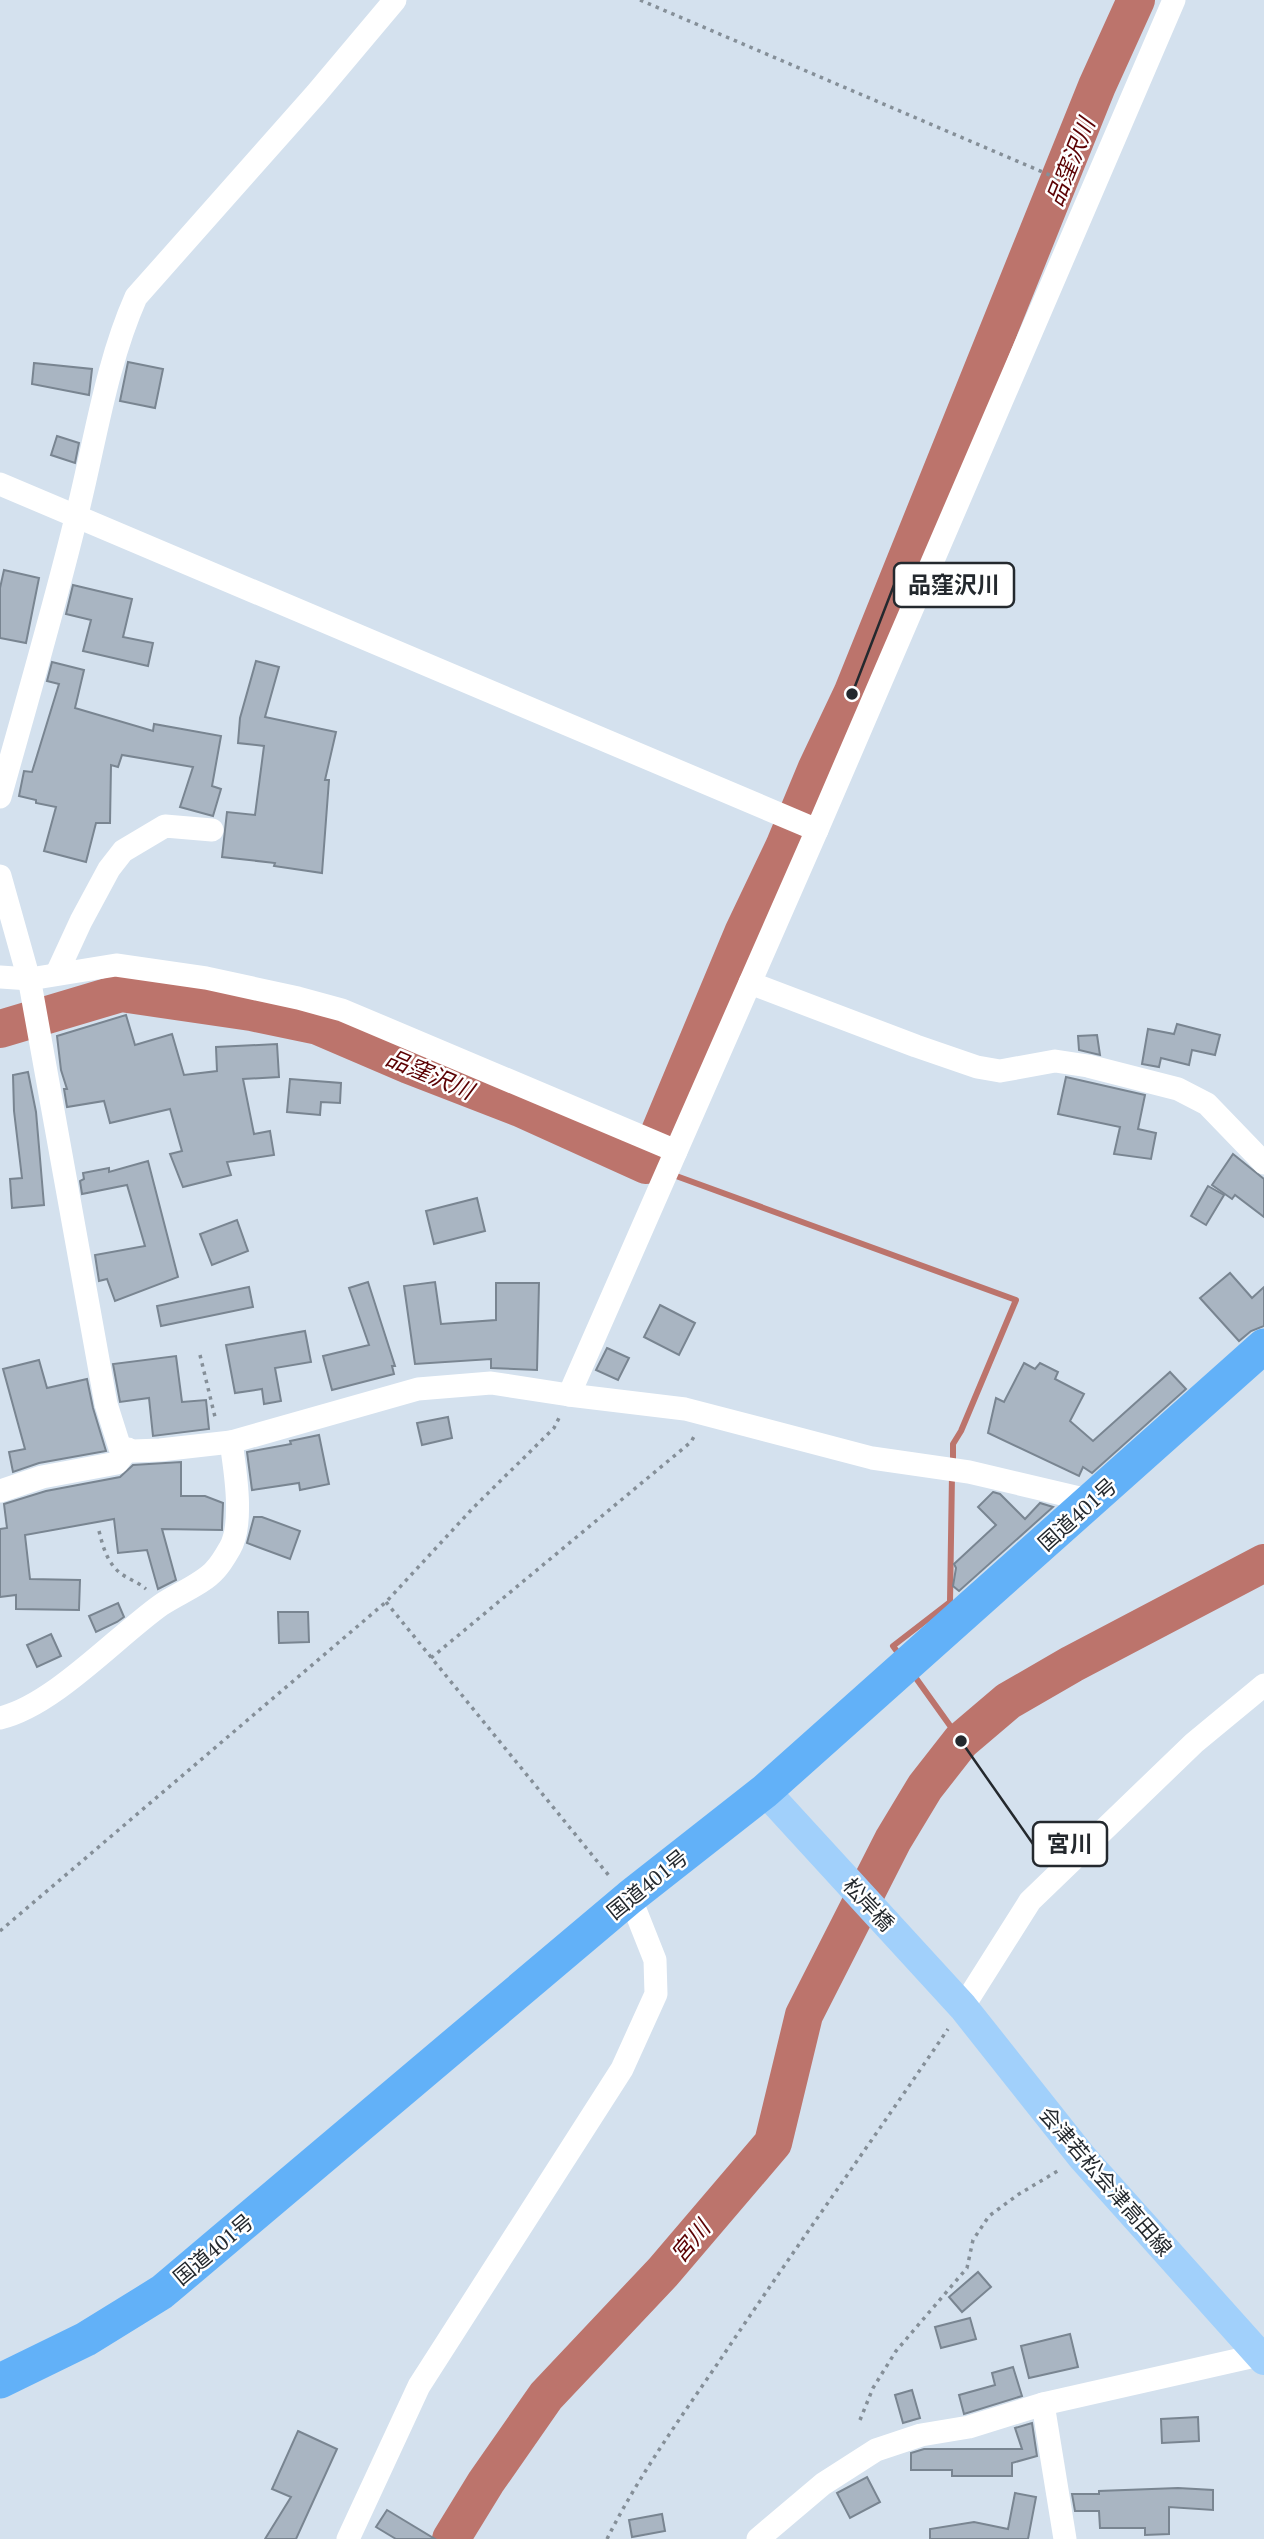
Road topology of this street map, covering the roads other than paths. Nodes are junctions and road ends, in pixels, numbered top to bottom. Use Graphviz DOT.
graph roads {
  1 [pos="395,0"];
  2 [pos="1174,0"];
  3 [pos="0,484"];
  4 [pos="76,517"];
  5 [pos="0,797"];
  6 [pos="212,830"];
  7 [pos="817,830"];
  8 [pos="0,876"];
  9 [pos="57,974"];
  10 [pos="0,977"];
  11 [pos="30,979"];
  12 [pos="750,982"];
  13 [pos="676,1151"];
  14 [pos="1264,1163"];
  15 [pos="1264,1346"];
  16 [pos="569,1395"];
  17 [pos="225,1443"];
  18 [pos="128,1449"];
  19 [pos="0,1491"];
  20 [pos="1092,1501"];
  21 [pos="1264,1685"];
  22 [pos="0,1718"];
  23 [pos="774,1801"];
  24 [pos="620,1887"];
  25 [pos="959,2002"];
  26 [pos="1263,2356"];
  27 [pos="0,2381"];
  28 [pos="1043,2404"];
  29 [pos="348,2539"];
  30 [pos="758,2539"];
  31 [pos="1065,2539"];
  1 -- 4 [label="street"];
  2 -- 7 [label="street"];
  3 -- 4 [label="street"];
  4 -- 5 [label="street"];
  4 -- 7 [label="street"];
  6 -- 9 [label="street"];
  7 -- 12 [label="street"];
  8 -- 11 [label="street"];
  9 -- 11 [label="street"];
  9 -- 13 [label="street"];
  10 -- 11 [label="street"];
  11 -- 18 [label="street"];
  12 -- 13 [label="street"];
  12 -- 14 [label="street"];
  13 -- 16 [label="street"];
  15 -- 20 [label="highway, 国道401号"];
  16 -- 17 [label="street"];
  16 -- 20 [label="street"];
  17 -- 18 [label="street"];
  17 -- 22 [label="street"];
  18 -- 19 [label="street"];
  20 -- 23 [label="highway, 国道401号"];
  21 -- 25 [label="street"];
  23 -- 24 [label="highway, 国道401号"];
  23 -- 25 [label="main road, 松岸橋"];
  24 -- 27 [label="highway, 国道401号"];
  24 -- 29 [label="street"];
  25 -- 26 [label="main road, 会津若松会津高田線"];
  26 -- 28 [label="street"];
  28 -- 30 [label="street"];
  28 -- 31 [label="street"];
}
